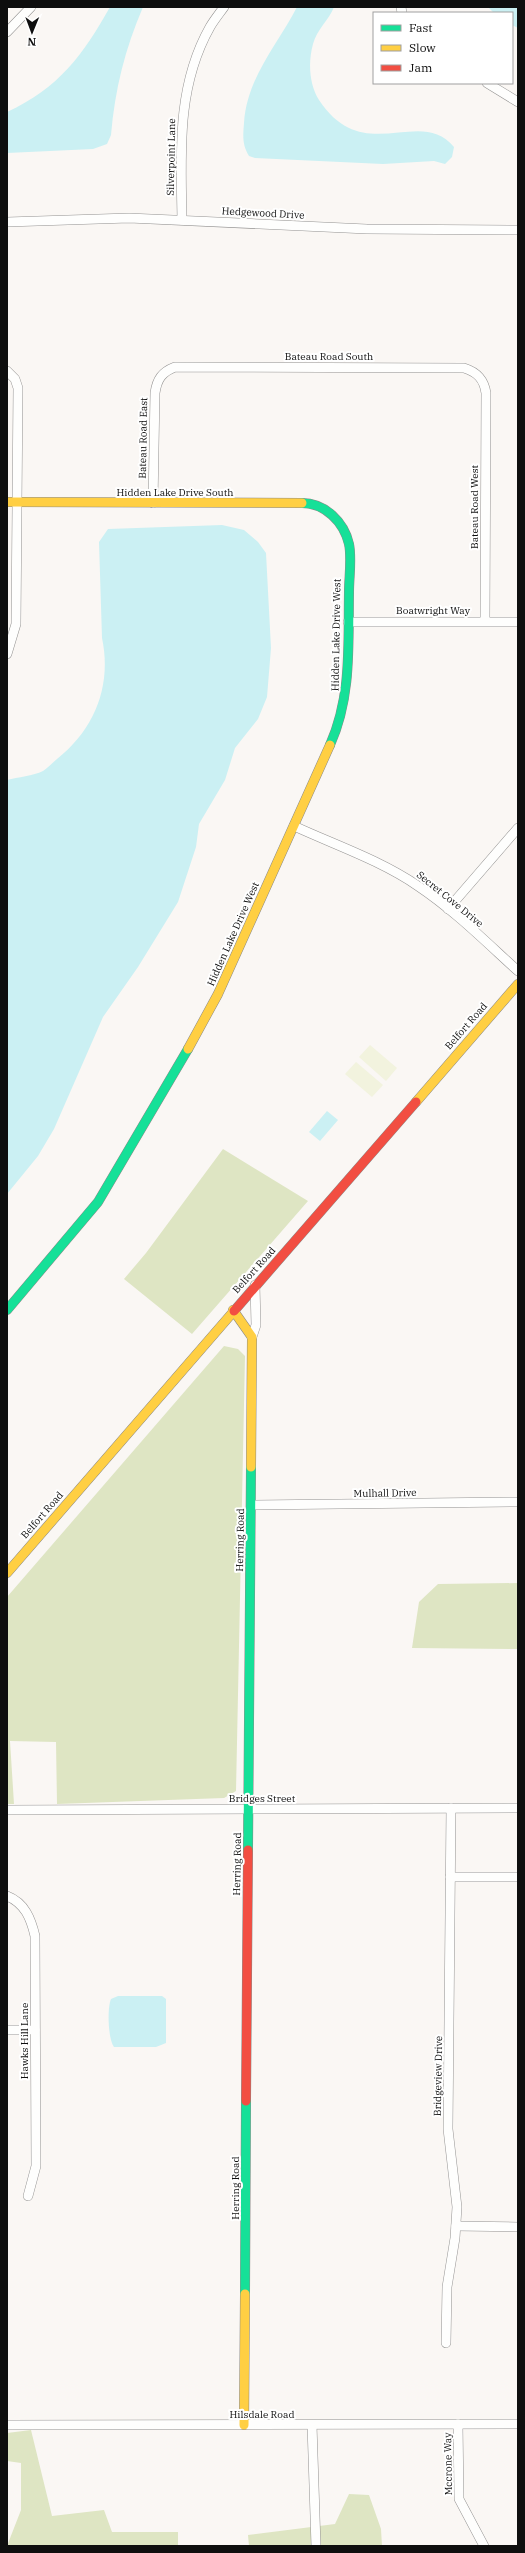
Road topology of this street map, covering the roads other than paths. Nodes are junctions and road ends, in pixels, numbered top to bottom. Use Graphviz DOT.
graph roads {
  1 [pos="31,7"];
  2 [pos="224,7"];
  3 [pos="7,32"];
  4 [pos="489,84"];
  5 [pos="518,102"];
  6 [pos="182,220"];
  7 [pos="7,222"];
  8 [pos="518,230"];
  9 [pos="7,370"];
  10 [pos="161,375"];
  11 [pos="486,393"];
  12 [pos="7,502"];
  13 [pos="17,502"];
  14 [pos="153,503"];
  15 [pos="338,519"];
  16 [pos="484,621"];
  17 [pos="348,622"];
  18 [pos="518,622"];
  19 [pos="7,654"];
  20 [pos="294,826"];
  21 [pos="518,828"];
  22 [pos="448,909"];
  23 [pos="518,971"];
  24 [pos="518,984"];
  25 [pos="255,1285"];
  26 [pos="7,1310"];
  27 [pos="233,1310"];
  28 [pos="252,1338"];
  29 [pos="518,1502"];
  30 [pos="252,1506"];
  31 [pos="7,1573"];
  32 [pos="451,1808"];
  33 [pos="518,1808"];
  34 [pos="249,1809"];
  35 [pos="7,1810"];
  36 [pos="450,1877"];
  37 [pos="518,1877"];
  38 [pos="7,1896"];
  39 [pos="7,2030"];
  40 [pos="35,2030"];
  41 [pos="28,2196"];
  42 [pos="456,2226"];
  43 [pos="518,2227"];
  44 [pos="446,2343"];
  45 [pos="312,2424"];
  46 [pos="458,2424"];
  47 [pos="518,2424"];
  48 [pos="7,2425"];
  49 [pos="244,2425"];
  50 [pos="316,2546"];
  51 [pos="484,2546"];
  1 -- 3 [label="street"];
  2 -- 6 [label="street, Silverpoint Lane"];
  4 -- 5 [label="street"];
  6 -- 7 [label="street, Hedgewood Drive"];
  6 -- 8 [label="street, Hedgewood Drive"];
  9 -- 13 [label="street"];
  10 -- 11 [label="street, Bateau Road South"];
  10 -- 14 [label="street, Bateau Road East"];
  11 -- 16 [label="street, Bateau Road West"];
  12 -- 13 [label="street, Hidden Lake Drive South"];
  13 -- 14 [label="street, Hidden Lake Drive South"];
  13 -- 19 [label="street"];
  14 -- 15 [label="street, Hidden Lake Drive South"];
  15 -- 17 [label="street, Hidden Lake Drive West"];
  16 -- 17 [label="street, Boatwright Way"];
  16 -- 18 [label="street, Boatwright Way"];
  17 -- 20 [label="street, Hidden Lake Drive West"];
  20 -- 22 [label="street, Secret Cove Drive"];
  20 -- 26 [label="street, Hidden Lake Drive West"];
  21 -- 22 [label="street"];
  22 -- 23 [label="street, Secret Cove Drive"];
  24 -- 25 [label="street, Belfort Road"];
  25 -- 27 [label="street, Belfort Road"];
  25 -- 28 [label="street"];
  27 -- 28 [label="street"];
  27 -- 31 [label="street, Belfort Road"];
  28 -- 30 [label="street, Herring Road"];
  29 -- 30 [label="street, Mulhall Drive"];
  30 -- 34 [label="street, Herring Road"];
  32 -- 33 [label="street, Bridges Street"];
  32 -- 34 [label="street, Bridges Street"];
  32 -- 36 [label="street, Bridgeview Drive"];
  34 -- 35 [label="street, Bridges Street"];
  34 -- 49 [label="street, Herring Road"];
  36 -- 37 [label="street"];
  36 -- 42 [label="street, Bridgeview Drive"];
  38 -- 40 [label="street, Hawks Hill Lane"];
  39 -- 40 [label="street"];
  40 -- 41 [label="street, Hawks Hill Lane"];
  42 -- 43 [label="street"];
  42 -- 44 [label="street, Bridgeview Drive"];
  45 -- 46 [label="street, Hilsdale Road"];
  45 -- 49 [label="street, Hilsdale Road"];
  45 -- 50 [label="street"];
  46 -- 47 [label="street, Hilsdale Road"];
  46 -- 51 [label="street, Mccrone Way"];
  48 -- 49 [label="street, Hilsdale Road"];
}
